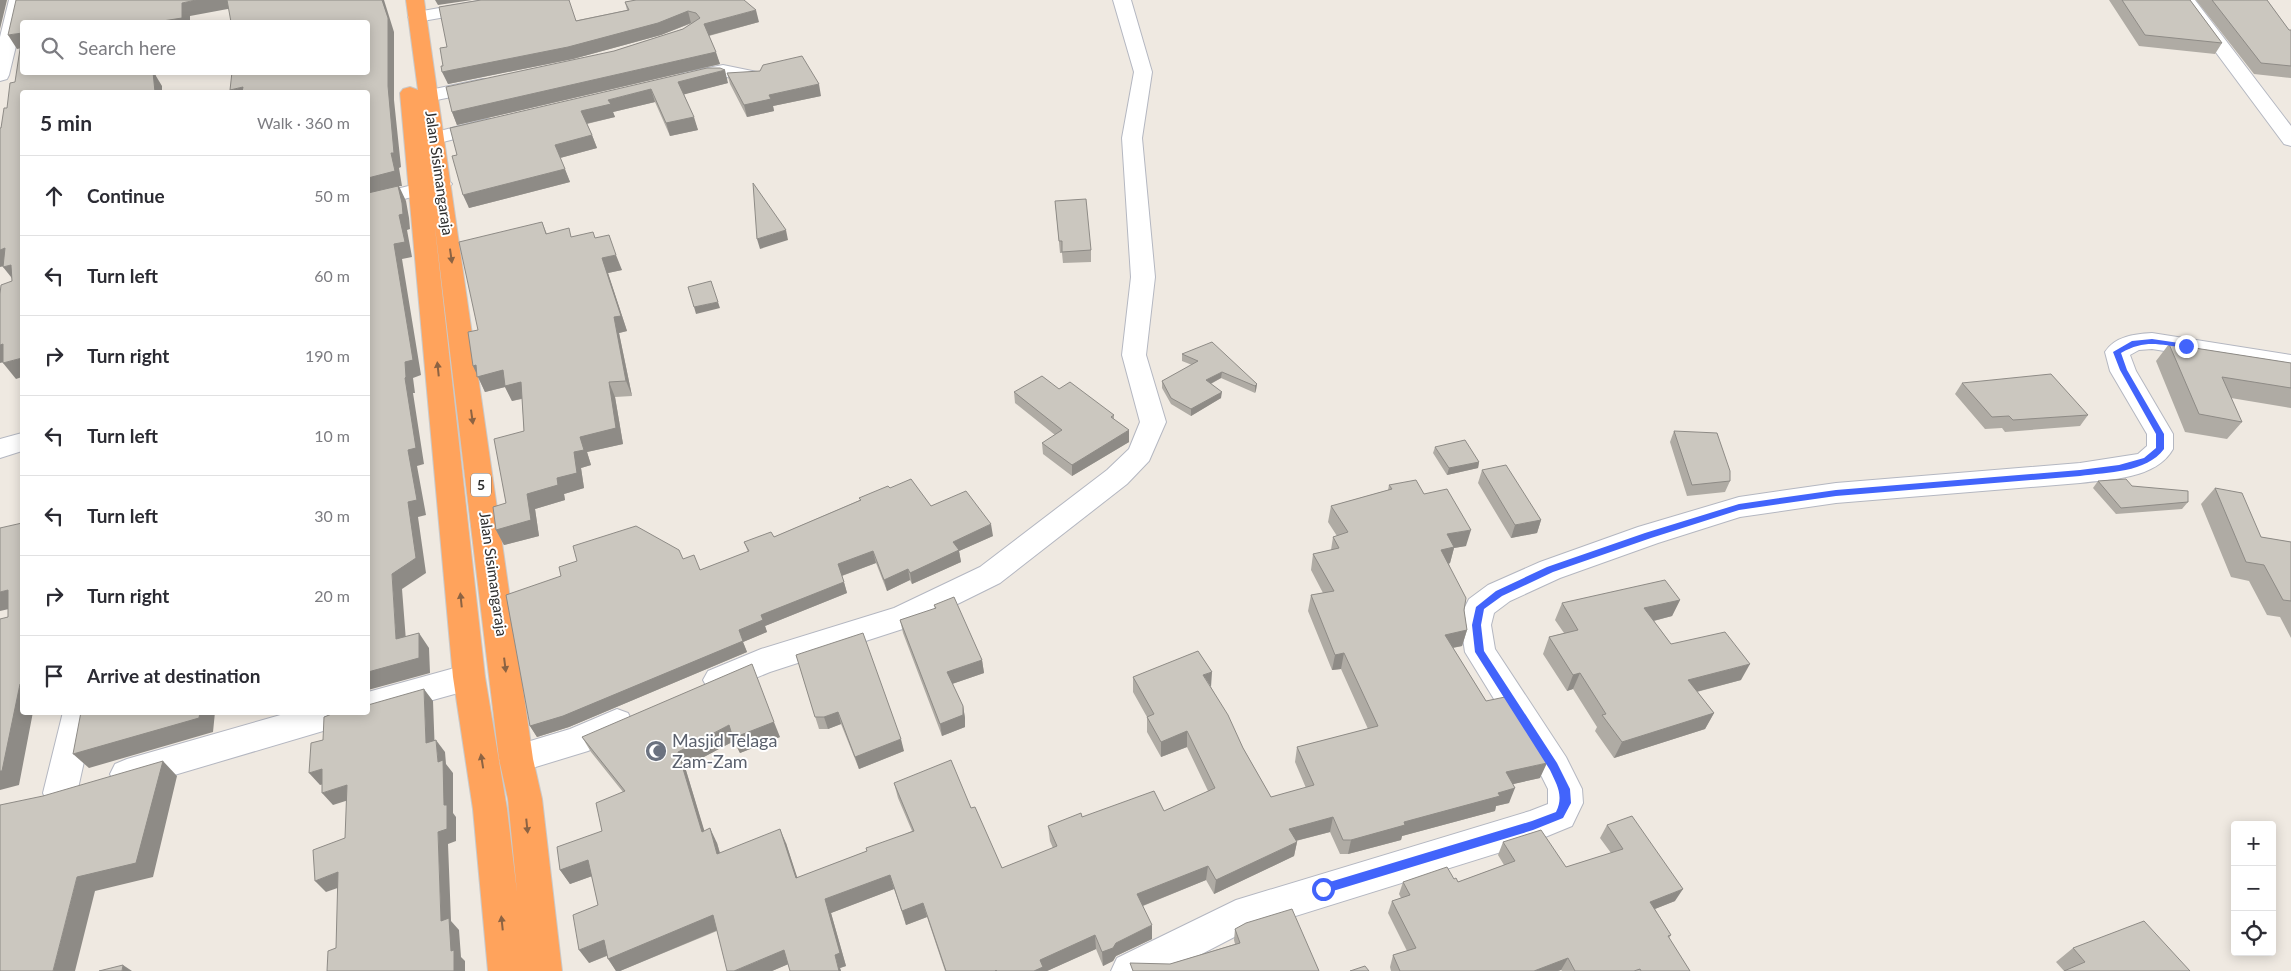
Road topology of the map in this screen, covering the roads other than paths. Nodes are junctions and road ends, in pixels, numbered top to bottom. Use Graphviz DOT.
graph roads {
  1 [pos="18,0"];
  2 [pos="514,0"];
  3 [pos="1122,0"];
  4 [pos="2186,0"];
  5 [pos="411,6"];
  6 [pos="0,76"];
  7 [pos="755,77"];
  8 [pos="501,81"];
  9 [pos="673,81"];
  10 [pos="427,96"];
  11 [pos="504,121"];
  12 [pos="435,138"];
  13 [pos="2291,140"];
  14 [pos="430,186"];
  15 [pos="370,201"];
  16 [pos="2291,363"];
  17 [pos="20,443"];
  18 [pos="0,449"];
  19 [pos="469,677"];
  20 [pos="692,691"];
  21 [pos="370,704"];
  22 [pos="639,714"];
  23 [pos="79,715"];
  24 [pos="330,715"];
  25 [pos="516,759"];
  26 [pos="525,799"];
  27 [pos="490,809"];
  28 [pos="507,971"];
  29 [pos="542,971"];
  30 [pos="1130,971"];
  1 -- 6 [label="street"];
  2 -- 5 [label="street"];
  3 -- 20 [label="street"];
  4 -- 13 [label="street"];
  5 -- 10 [label="highway, Jalan Sisimangaraja / 5"];
  5 -- 14 [label="highway, Jalan Sisimangaraja / 5"];
  7 -- 9 [label="street"];
  8 -- 10 [label="street"];
  10 -- 12 [label="highway, Jalan Sisimangaraja / 5"];
  11 -- 12 [label="street"];
  12 -- 14 [label="highway, Jalan Sisimangaraja / 5"];
  14 -- 15 [label="street"];
  19 -- 14 [label="highway, Jalan Sisimangaraja / 5, one-way"];
  14 -- 25 [label="highway, Jalan Sisimangaraja / 5, one-way"];
  16 -- 30 [label="street"];
  17 -- 18 [label="street"];
  19 -- 21 [label="street"];
  27 -- 19 [label="highway, Jalan Sisimangaraja / 5, one-way"];
  22 -- 25 [label="street"];
  23 -- 24 [label="street"];
  25 -- 26 [label="highway, Jalan Sisimangaraja / 5"];
  26 -- 27 [label="highway"];
  26 -- 29 [label="highway, Jalan Sisimangaraja / 5, one-way"];
  28 -- 27 [label="highway, Jalan Sisimangaraja / 5, one-way"];
}
